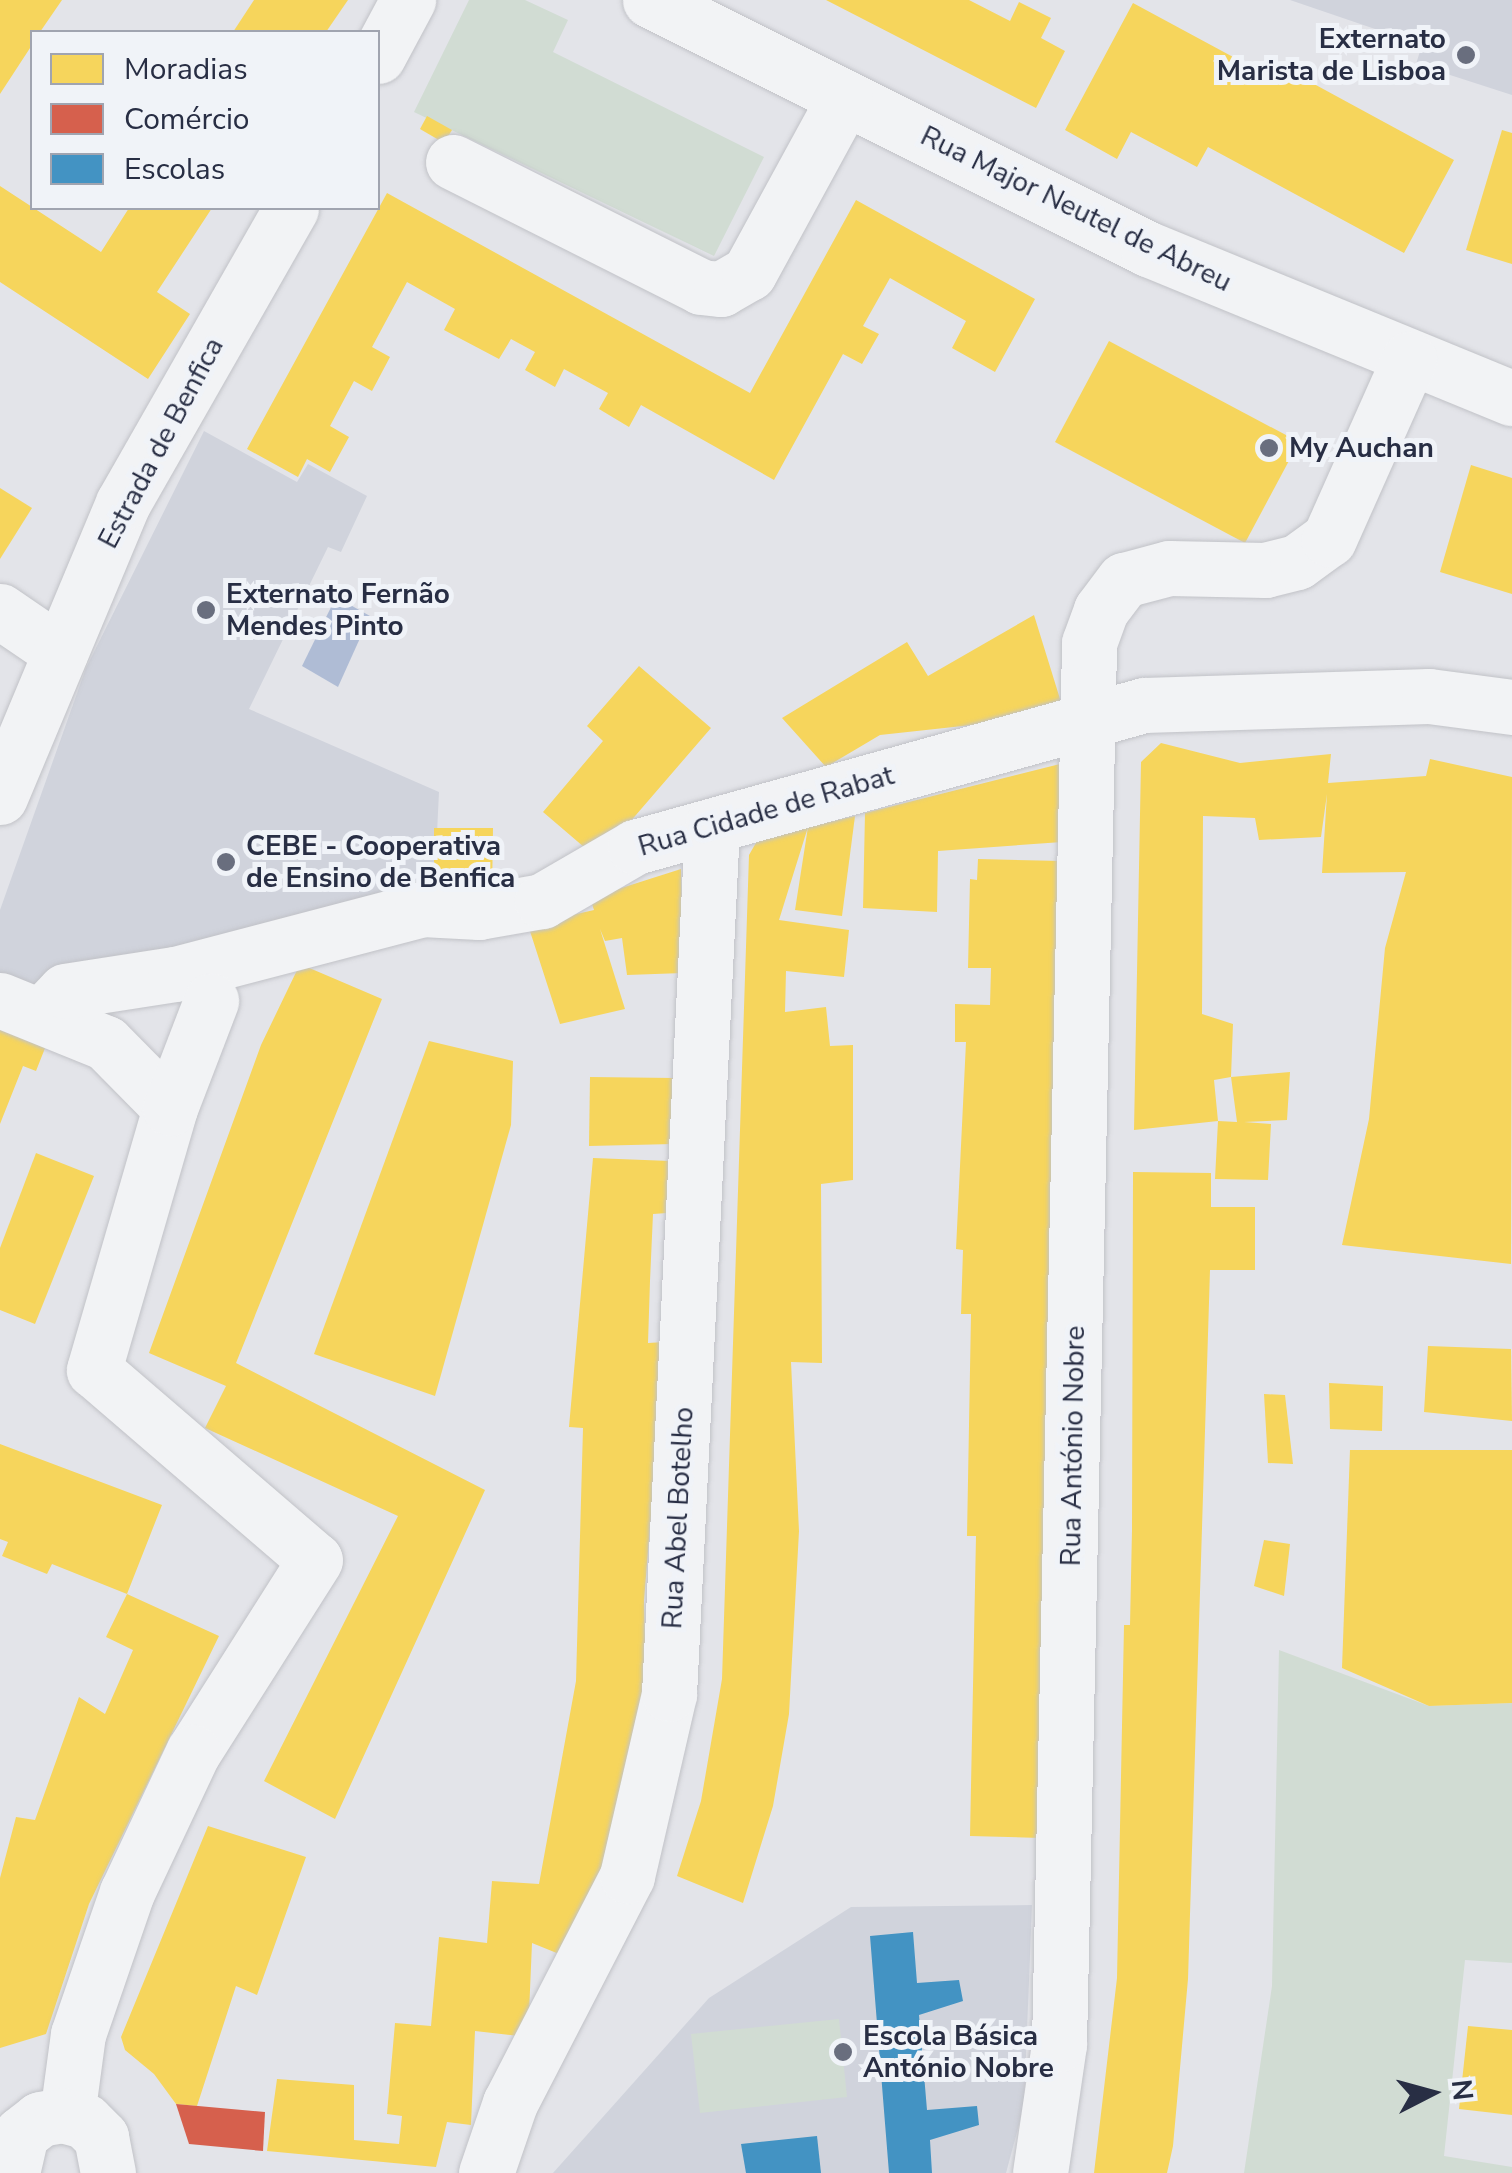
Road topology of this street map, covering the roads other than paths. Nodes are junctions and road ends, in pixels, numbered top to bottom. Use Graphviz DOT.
graph roads {
  1 [pos="408,0"];
  2 [pos="650,0"];
  3 [pos="380,52"];
  4 [pos="845,97"];
  5 [pos="453,162"];
  6 [pos="291,210"];
  7 [pos="1409,359"];
  8 [pos="1512,398"];
  9 [pos="0,611"];
  10 [pos="60,652"];
  11 [pos="1512,707"];
  12 [pos="1090,717"];
  13 [pos="0,797"];
  14 [pos="712,826"];
  15 [pos="211,1001"];
  16 [pos="22,1007"];
  17 [pos="170,1108"];
  18 [pos="67,2115"];
  19 [pos="8,2163"];
  20 [pos="108,2173"];
  21 [pos="486,2173"];
  22 [pos="1040,2173"];
  1 -- 3 [label="street"];
  2 -- 4 [label="street, Rua Major Neutel de Abreu"];
  4 -- 5 [label="street"];
  4 -- 7 [label="street, Rua Major Neutel de Abreu"];
  6 -- 10 [label="street, Estrada de Benfica"];
  7 -- 8 [label="street, Rua Major Neutel de Abreu"];
  7 -- 12 [label="street, Rua António Nobre"];
  9 -- 10 [label="street"];
  10 -- 13 [label="street, Estrada de Benfica"];
  11 -- 12 [label="street, Rua Cidade de Rabat"];
  12 -- 14 [label="street, Rua Cidade de Rabat"];
  12 -- 22 [label="street, Rua António Nobre"];
  14 -- 16 [label="street, Rua Cidade de Rabat"];
  14 -- 21 [label="street, Rua Abel Botelho"];
  15 -- 17 [label="street"];
  16 -- 17 [label="street, Rua Cidade de Rabat"];
  17 -- 18 [label="street"];
  18 -- 19 [label="street"];
  18 -- 20 [label="street"];
}
